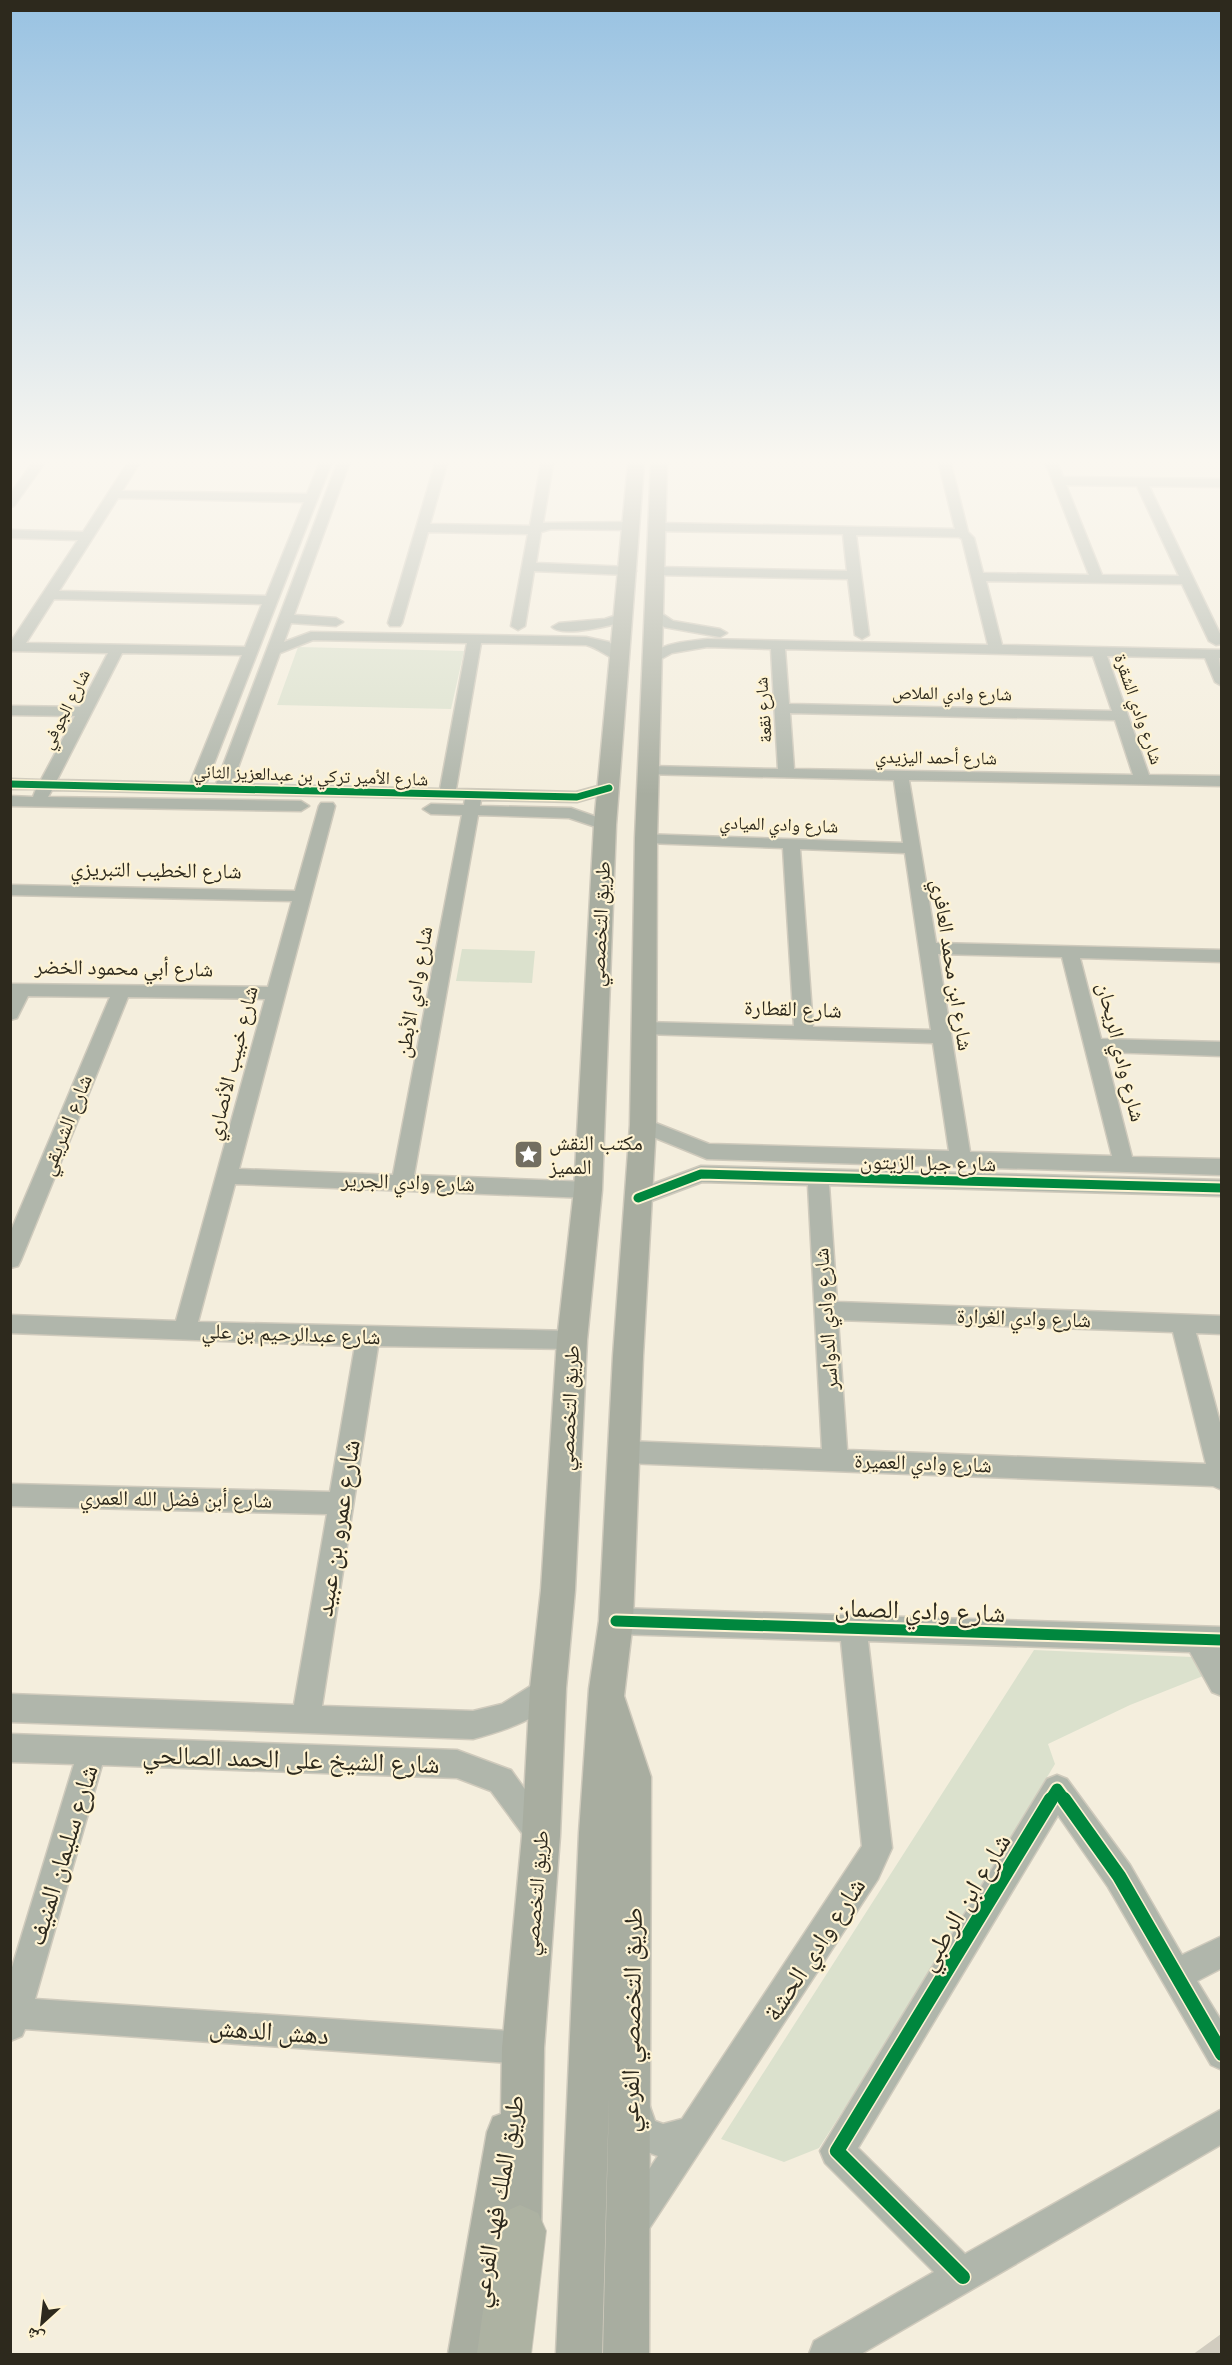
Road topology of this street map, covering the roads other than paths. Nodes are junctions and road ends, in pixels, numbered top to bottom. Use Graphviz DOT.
graph roads {
  1 [pos="62,574"];
  2 [pos="280,574"];
  3 [pos="302,574"];
  4 [pos="409,574"];
  5 [pos="526,574"];
  6 [pos="642,574"];
  7 [pos="644,574"];
  8 [pos="820,574"];
  9 [pos="1095,574"];
  10 [pos="1184,574"];
  11 [pos="853,575"];
  12 [pos="978,577"];
  13 [pos="1096,578"];
  14 [pos="1187,580"];
  15 [pos="49,595"];
  16 [pos="270,600"];
  17 [pos="655,613"];
  18 [pos="286,617"];
  19 [pos="623,617"];
  20 [pos="395,623"];
  21 [pos="518,626"];
  22 [pos="313,629"];
  23 [pos="585,634"];
  24 [pos="862,635"];
  25 [pos="709,638"];
  26 [pos="475,639"];
  27 [pos="761,639"];
  28 [pos="994,643"];
  29 [pos="778,645"];
  30 [pos="13,647"];
  31 [pos="1217,648"];
  32 [pos="117,650"];
  33 [pos="275,650"];
  34 [pos="249,651"];
  35 [pos="1099,652"];
  36 [pos="621,658"];
  37 [pos="652,660"];
  38 [pos="1221,682"];
  39 [pos="782,708"];
  40 [pos="10,710"];
  41 [pos="85,712"];
  42 [pos="1122,716"];
  43 [pos="649,771"];
  44 [pos="228,773"];
  45 [pos="786,773"];
  46 [pos="901,777"];
  47 [pos="1143,780"];
  48 [pos="1221,781"];
  49 [pos="198,782"];
  50 [pos="10,784"];
  51 [pos="48,785"];
  52 [pos="609,788"];
  53 [pos="222,789"];
  54 [pos="447,795"];
  55 [pos="577,797"];
  56 [pos="10,801"];
  57 [pos="38,801"];
  58 [pos="390,801"];
  59 [pos="423,802"];
  60 [pos="472,803"];
  61 [pos="327,806"];
  62 [pos="571,813"];
  63 [pos="605,825"];
  64 [pos="646,838"];
  65 [pos="791,844"];
  66 [pos="910,848"];
  67 [pos="10,890"];
  68 [pos="302,896"];
  69 [pos="927,948"];
  70 [pos="1070,953"];
  71 [pos="1221,956"];
  72 [pos="16,990"];
  73 [pos="122,990"];
  74 [pos="274,993"];
  75 [pos="10,1014"];
  76 [pos="644,1028"];
  77 [pos="804,1031"];
  78 [pos="941,1036"];
  79 [pos="1096,1045"];
  80 [pos="1221,1049"];
  81 [pos="643,1125"];
  82 [pos="707,1151"];
  83 [pos="962,1159"];
  84 [pos="1124,1164"];
  85 [pos="1221,1167"];
  86 [pos="701,1174"];
  87 [pos="229,1176"];
  88 [pos="818,1178"];
  89 [pos="402,1182"];
  90 [pos="1221,1188"];
  91 [pos="588,1190"];
  92 [pos="638,1198"];
  93 [pos="10,1260"];
  94 [pos="826,1311"];
  95 [pos="1182,1323"];
  96 [pos="10,1324"];
  97 [pos="1221,1325"];
  98 [pos="184,1331"];
  99 [pos="368,1337"];
  100 [pos="572,1340"];
  101 [pos="625,1452"];
  102 [pos="835,1460"];
  103 [pos="1221,1477"];
  104 [pos="10,1495"];
  105 [pos="341,1503"];
  106 [pos="616,1621"];
  107 [pos="853,1628"];
  108 [pos="1210,1640"];
  109 [pos="1221,1683"];
  110 [pos="548,1688"];
  111 [pos="607,1689"];
  112 [pos="10,1708"];
  113 [pos="306,1718"];
  114 [pos="10,1748"];
  115 [pos="92,1752"];
  116 [pos="541,1836"];
  117 [pos="1221,1951"];
  118 [pos="1176,1975"];
  119 [pos="13,2020"];
  120 [pos="523,2048"];
  121 [pos="1221,2054"];
  122 [pos="630,2087"];
  123 [pos="1221,2125"];
  124 [pos="695,2132"];
  125 [pos="520,2231"];
  126 [pos="627,2232"];
  127 [pos="963,2277"];
  128 [pos="471,2355"];
  129 [pos="504,2355"];
  130 [pos="517,2355"];
  131 [pos="579,2355"];
  132 [pos="626,2355"];
  133 [pos="827,2355"];
  1 -- 15 [label="street"];
  2 -- 16 [label="street"];
  3 -- 18 [label="street"];
  4 -- 20 [label="street"];
  5 -- 21 [label="street"];
  6 -- 19 [label="main road, طريق التخصصي"];
  7 -- 17 [label="main road, طريق التخصصي"];
  8 -- 11 [label="street"];
  9 -- 13 [label="street"];
  10 -- 14 [label="street"];
  11 -- 24 [label="street"];
  12 -- 13 [label="street"];
  12 -- 28 [label="street"];
  13 -- 14 [label="street"];
  14 -- 31 [label="street"];
  15 -- 16 [label="street"];
  15 -- 30 [label="street"];
  16 -- 34 [label="street"];
  17 -- 25 [label="street"];
  17 -- 37 [label="main road, طريق التخصصي"];
  18 -- 22 [label="street"];
  18 -- 33 [label="street"];
  19 -- 23 [label="street"];
  19 -- 36 [label="main road, طريق التخصصي"];
  20 -- 21 [label="street"];
  20 -- 22 [label="street"];
  21 -- 23 [label="street"];
  22 -- 26 [label="street"];
  22 -- 33 [label="street"];
  23 -- 26 [label="street"];
  23 -- 36 [label="street"];
  24 -- 27 [label="street"];
  24 -- 28 [label="street"];
  25 -- 27 [label="street"];
  25 -- 37 [label="street"];
  26 -- 54 [label="street"];
  27 -- 29 [label="street"];
  28 -- 29 [label="street"];
  28 -- 31 [label="street"];
  28 -- 35 [label="street"];
  29 -- 39 [label="street, شارع نقعة"];
  30 -- 32 [label="street"];
  31 -- 35 [label="street"];
  31 -- 38 [label="street"];
  32 -- 34 [label="street"];
  32 -- 41 [label="street, شارع الجوفي"];
  33 -- 44 [label="street"];
  34 -- 49 [label="street"];
  35 -- 42 [label="street, شارع وادي الشقرة"];
  36 -- 52 [label="main road, طريق التخصصي"];
  37 -- 43 [label="main road, طريق التخصصي"];
  39 -- 42 [label="street, شارع وادي الملاص"];
  39 -- 45 [label="street, شارع نقعة"];
  40 -- 41 [label="street"];
  41 -- 51 [label="street, شارع الجوفي"];
  42 -- 47 [label="street, شارع وادي الشقرة"];
  43 -- 45 [label="street, شارع أحمد اليزيدي"];
  43 -- 64 [label="main road, طريق التخصصي"];
  44 -- 49 [label="street"];
  44 -- 53 [label="street"];
  45 -- 46 [label="street, شارع أحمد اليزيدي"];
  46 -- 47 [label="street, شارع أحمد اليزيدي"];
  46 -- 66 [label="street, شارع ابن محمد العافري"];
  47 -- 48 [label="street, شارع أحمد اليزيدي"];
  49 -- 51 [label="street, شارع الأمير تركي بن عبدالعزيز الثاني"];
  49 -- 53 [label="street, شارع الأمير تركي بن عبدالعزيز الثاني"];
  50 -- 51 [label="street, شارع الأمير تركي بن عبدالعزيز الثاني"];
  51 -- 57 [label="street, شارع الجوفي"];
  52 -- 55 [label="street, شارع الأمير تركي بن عبدالعزيز الثاني"];
  52 -- 63 [label="main road, طريق التخصصي"];
  53 -- 58 [label="street, شارع الأمير تركي بن عبدالعزيز الثاني"];
  54 -- 59 [label="street, شارع الأمير تركي بن عبدالعزيز الثاني"];
  54 -- 60 [label="street, شارع الأمير تركي بن عبدالعزيز الثاني"];
  55 -- 60 [label="street, شارع الأمير تركي بن عبدالعزيز الثاني"];
  55 -- 62 [label="street"];
  56 -- 57 [label="street, شارع الأمير تركي بن عبدالعزيز الثاني"];
  57 -- 61 [label="street, شارع الأمير تركي بن عبدالعزيز الثاني"];
  58 -- 59 [label="street, شارع الأمير تركي بن عبدالعزيز الثاني"];
  58 -- 61 [label="street, شارع الأمير تركي بن عبدالعزيز الثاني"];
  59 -- 60 [label="street, شارع الأمير تركي بن عبدالعزيز الثاني"];
  60 -- 62 [label="street, شارع الأمير تركي بن عبدالعزيز الثاني"];
  60 -- 89 [label="street, شارع وادي الأبطن"];
  61 -- 68 [label="street, شارع خبيب الأنصاري"];
  62 -- 63 [label="street, شارع الأمير تركي بن عبدالعزيز الثاني"];
  63 -- 91 [label="main road, طريق التخصصي"];
  64 -- 65 [label="street, شارع وادي الميادي"];
  64 -- 76 [label="main road, طريق التخصصي"];
  65 -- 66 [label="street, شارع وادي الميادي"];
  65 -- 77 [label="street"];
  66 -- 69 [label="street, شارع ابن محمد العافري"];
  67 -- 68 [label="street, شارع الخطيب التبريزي"];
  68 -- 74 [label="street, شارع خبيب الأنصاري"];
  69 -- 70 [label="street"];
  69 -- 78 [label="street, شارع ابن محمد العافري"];
  70 -- 71 [label="street"];
  70 -- 79 [label="street, شارع وادي الريحان"];
  72 -- 73 [label="street, شارع أبي محمود الخضر"];
  72 -- 75 [label="street"];
  73 -- 74 [label="street, شارع أبي محمود الخضر"];
  73 -- 93 [label="street, شارع الشريقي"];
  74 -- 87 [label="street, شارع خبيب الأنصاري"];
  76 -- 77 [label="street, شارع القطارة"];
  76 -- 81 [label="main road, طريق التخصصي"];
  77 -- 78 [label="street, شارع القطارة"];
  78 -- 83 [label="street, شارع ابن محمد العافري"];
  79 -- 80 [label="street"];
  79 -- 84 [label="street, شارع وادي الريحان"];
  81 -- 82 [label="street, شارع جبل الزيتون"];
  81 -- 92 [label="main road, طريق التخصصي"];
  82 -- 83 [label="street, شارع جبل الزيتون"];
  82 -- 86 [label="street"];
  83 -- 84 [label="street, شارع جبل الزيتون"];
  84 -- 85 [label="street, شارع جبل الزيتون"];
  86 -- 88 [label="street, شارع جبل الزيتون"];
  86 -- 92 [label="street, شارع جبل الزيتون"];
  87 -- 89 [label="street, شارع وادي الجرير"];
  87 -- 98 [label="street, شارع خبيب الأنصاري"];
  88 -- 90 [label="street, شارع جبل الزيتون"];
  88 -- 94 [label="street, شارع وادي الدواسر"];
  89 -- 91 [label="street, شارع وادي الجرير"];
  91 -- 100 [label="main road, طريق التخصصي"];
  92 -- 101 [label="main road, طريق التخصصي"];
  94 -- 95 [label="street, شارع وادي الغرارة"];
  94 -- 102 [label="street, شارع وادي الدواسر"];
  95 -- 97 [label="street, شارع وادي الغرارة"];
  95 -- 103 [label="street"];
  96 -- 98 [label="street, شارع عبدالرحيم بن علي"];
  98 -- 99 [label="street, شارع عبدالرحيم بن علي"];
  99 -- 100 [label="street, شارع عبدالرحيم بن علي"];
  99 -- 105 [label="street, شارع عمرو بن عبيد"];
  100 -- 110 [label="main road, طريق التخصصي"];
  101 -- 102 [label="street, شارع وادي العميرة"];
  101 -- 106 [label="main road, طريق التخصصي"];
  102 -- 103 [label="street, شارع وادي العميرة"];
  104 -- 105 [label="street, شارع أبن فضل الله العمري"];
  105 -- 113 [label="street, شارع عمرو بن عبيد"];
  106 -- 107 [label="street, شارع وادي الصمان"];
  106 -- 111 [label="main road, طريق التخصصي"];
  107 -- 108 [label="street, شارع وادي الصمان"];
  107 -- 124 [label="street, شارع وادي الحشة"];
  108 -- 109 [label="street"];
  110 -- 113 [label="street, شارع الشيخ على الحمد الصالحي"];
  110 -- 116 [label="main road, طريق التخصصي"];
  111 -- 122 [label="main road, طريق التخصصي الفرعي"];
  111 -- 131 [label="main road, طريق التخصصي"];
  112 -- 113 [label="street, شارع الشيخ على الحمد الصالحي"];
  114 -- 115 [label="street, شارع الشيخ على الحمد الصالحي"];
  115 -- 116 [label="street, شارع الشيخ على الحمد الصالحي"];
  115 -- 119 [label="street, شارع سليمان المنيف"];
  116 -- 120 [label="main road, طريق التخصصي"];
  117 -- 118 [label="street"];
  118 -- 121 [label="street, شارع ابن الرطبي"];
  118 -- 127 [label="street, شارع ابن الرطبي"];
  119 -- 120 [label="street, دهش الدهش"];
  120 -- 125 [label="main road, طريق التخصصي"];
  120 -- 128 [label="main road, طريق الملك فهد الفرعي"];
  122 -- 124 [label="street"];
  122 -- 126 [label="main road, طريق التخصصي الفرعي"];
  123 -- 127 [label="street"];
  124 -- 126 [label="street, شارع وادي الحشة"];
  125 -- 129 [label="highway"];
  125 -- 130 [label="main road, طريق التخصصي"];
  126 -- 132 [label="main road, طريق التخصصي الفرعي"];
  127 -- 133 [label="street"];
}
